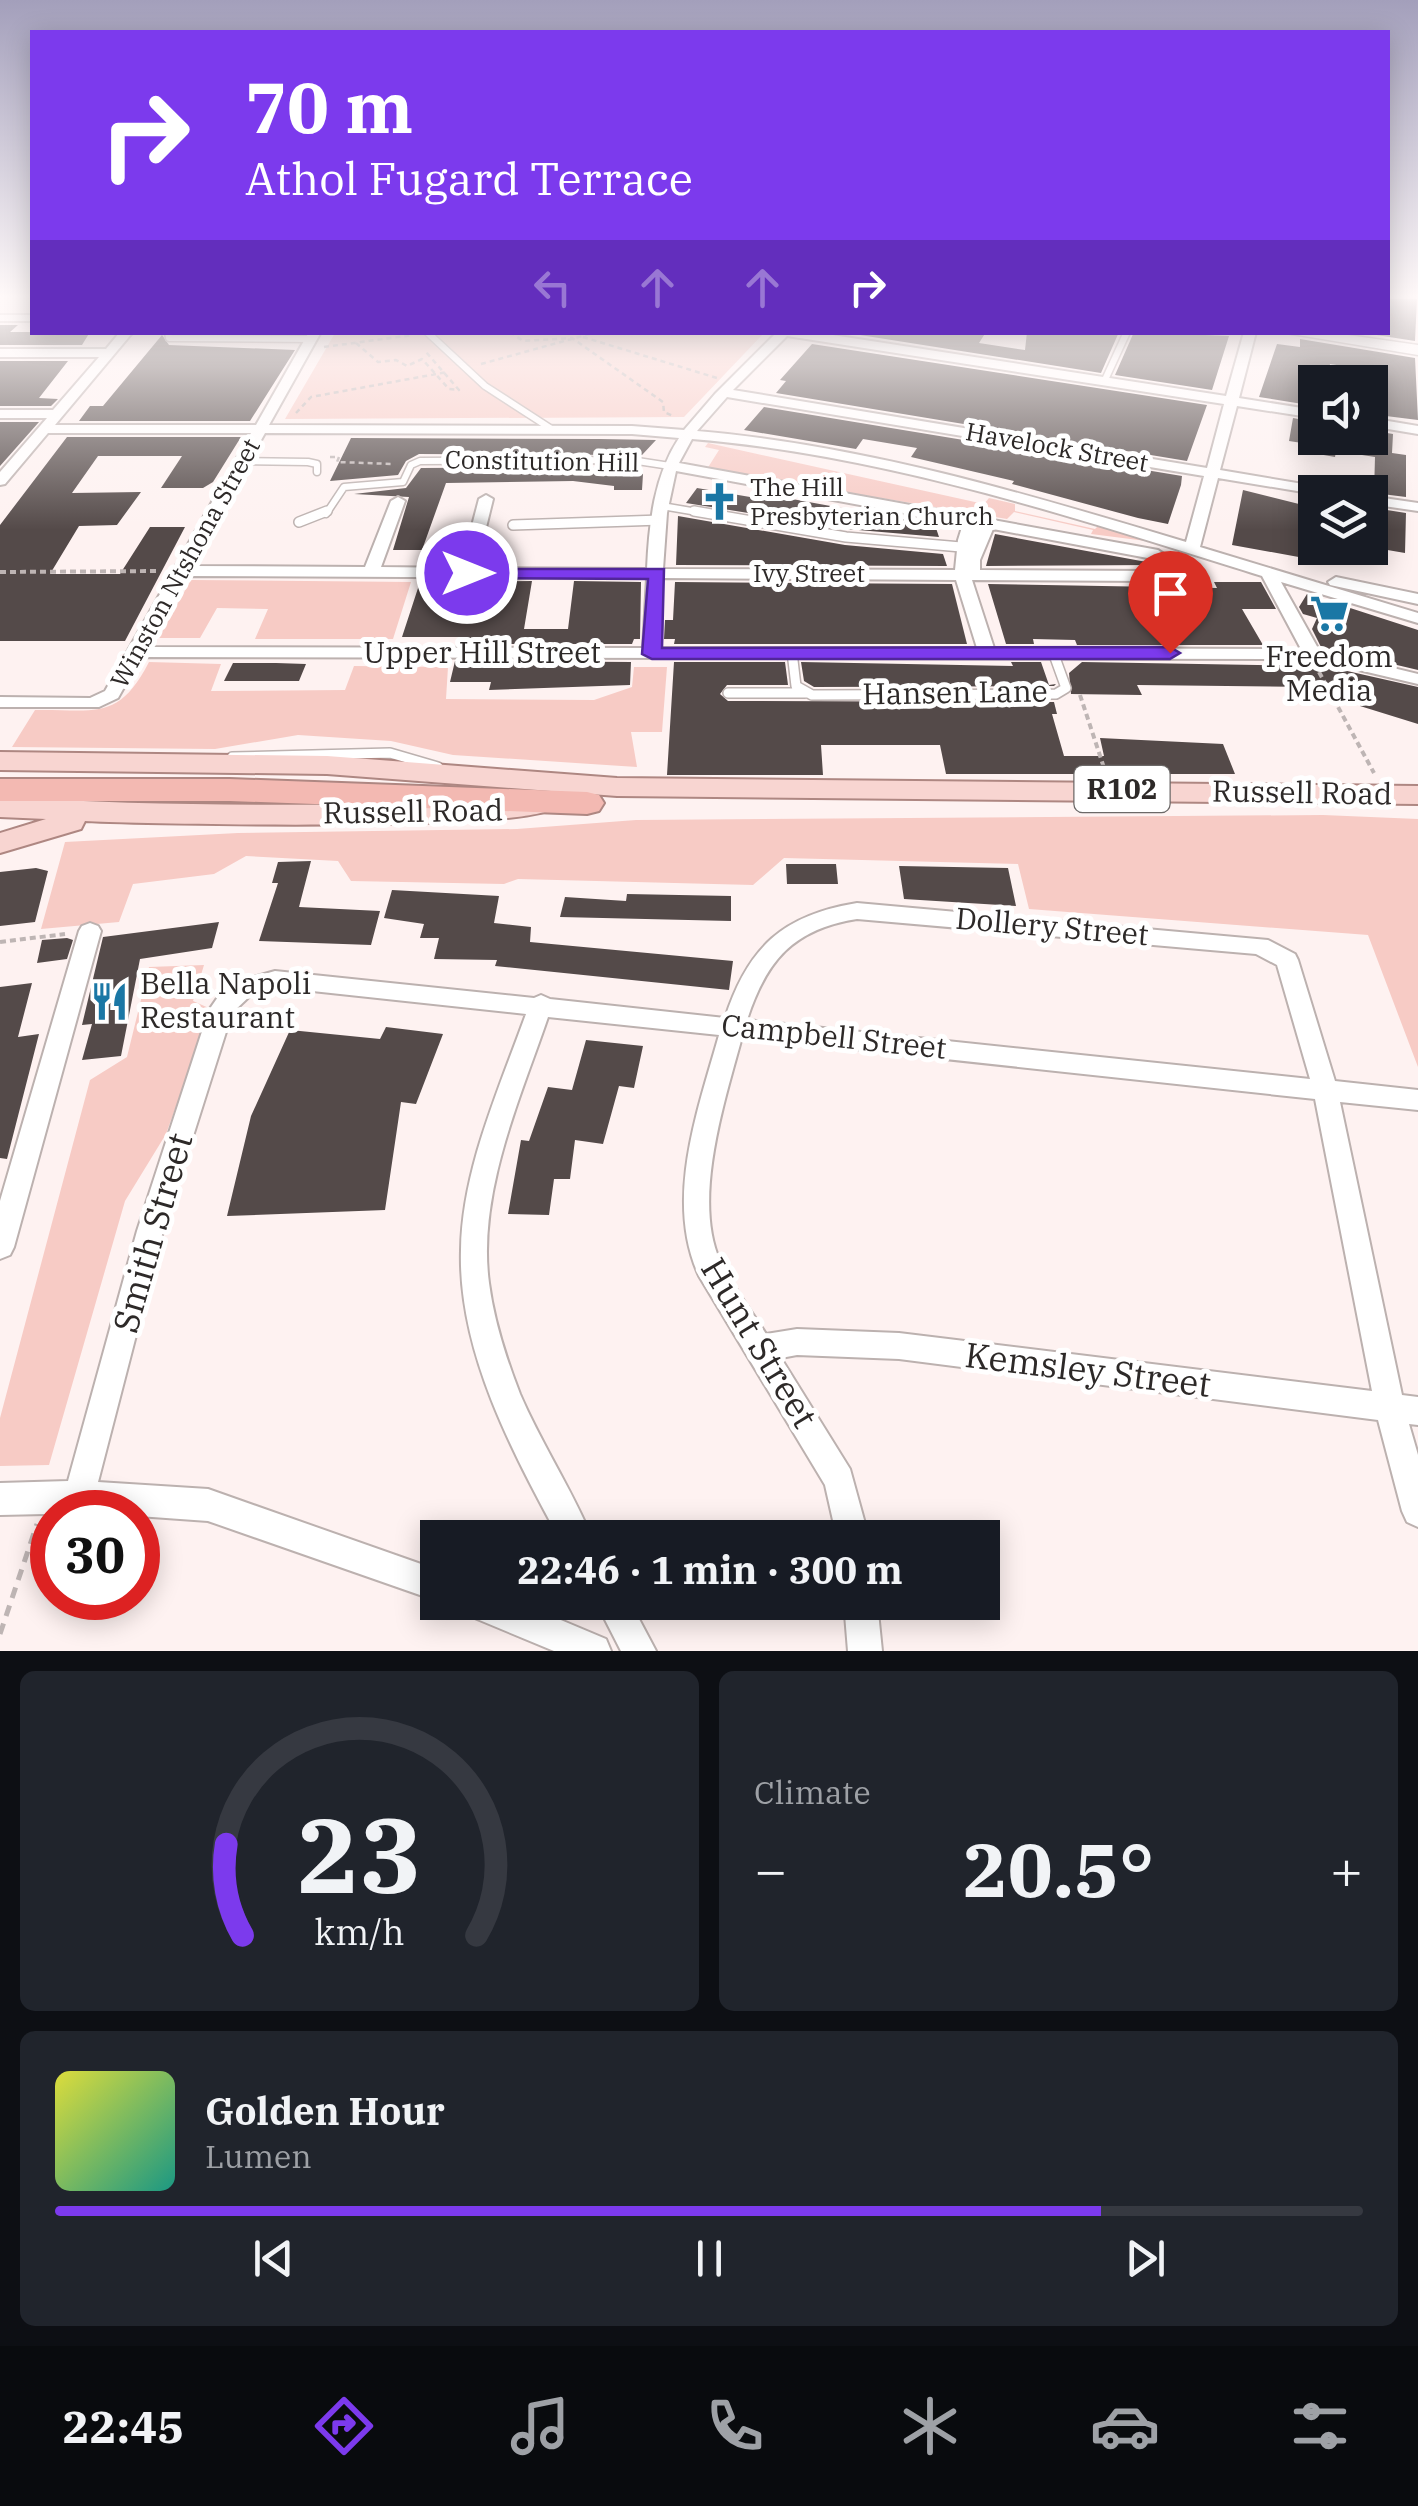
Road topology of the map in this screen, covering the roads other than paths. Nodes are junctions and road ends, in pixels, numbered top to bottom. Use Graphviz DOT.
graph roads {
  1 [pos="89,376"];
  2 [pos="290,376"];
  3 [pos="474,376"];
  4 [pos="743,376"];
  5 [pos="1066,376"];
  6 [pos="1107,376"];
  7 [pos="1237,376"];
  8 [pos="1104,382"];
  9 [pos="732,388"];
  10 [pos="1230,401"];
  11 [pos="1298,411"];
  12 [pos="0,414"];
  13 [pos="55,414"];
  14 [pos="1388,425"];
  15 [pos="260,428"];
  16 [pos="43,429"];
  17 [pos="693,429"];
  18 [pos="553,430"];
  19 [pos="1418,430"];
  20 [pos="243,462"];
  21 [pos="670,466"];
  22 [pos="6,468"];
  23 [pos="317,472"];
  24 [pos="1210,474"];
  25 [pos="0,480"];
  26 [pos="1298,488"];
  27 [pos="398,500"];
  28 [pos="486,500"];
  29 [pos="1388,503"];
  30 [pos="1418,507"];
  31 [pos="661,513"];
  32 [pos="300,522"];
  33 [pos="980,523"];
  34 [pos="513,524"];
  35 [pos="962,546"];
  36 [pos="1192,549"];
  37 [pos="1221,558"];
  38 [pos="180,571"];
  39 [pos="371,573"];
  40 [pos="467,573"];
  41 [pos="658,573"];
  42 [pos="966,574"];
  43 [pos="1270,576"];
  44 [pos="1418,599"];
  45 [pos="1418,618"];
  46 [pos="132,652"];
  47 [pos="792,652"];
  48 [pos="988,652"];
  49 [pos="1053,652"];
  50 [pos="652,654"];
  51 [pos="1310,654"];
  52 [pos="1418,678"];
  53 [pos="806,693"];
  54 [pos="728,694"];
  55 [pos="0,702"];
  56 [pos="0,761"];
  57 [pos="0,777"];
  58 [pos="224,777"];
  59 [pos="556,785"];
  60 [pos="0,790"];
  61 [pos="827,791"];
  62 [pos="1418,796"];
  63 [pos="587,803"];
  64 [pos="0,807"];
  65 [pos="143,816"];
  66 [pos="0,843"];
  67 [pos="90,931"];
  68 [pos="250,982"];
  69 [pos="541,1004"];
  70 [pos="733,1026"];
  71 [pos="1326,1090"];
  72 [pos="1418,1100"];
  73 [pos="0,1247"];
  74 [pos="758,1349"];
  75 [pos="1404,1409"];
  76 [pos="81,1490"];
  77 [pos="30,1497"];
  78 [pos="0,1500"];
  79 [pos="160,1502"];
  80 [pos="1418,1511"];
  81 [pos="566,1520"];
  82 [pos="849,1520"];
  83 [pos="420,1581"];
  84 [pos="520,1620"];
  85 [pos="622,1620"];
  86 [pos="862,1620"];
  87 [pos="594,1651"];
  88 [pos="638,1651"];
  89 [pos="865,1651"];
  1 -- 13 [label="street"];
  2 -- 15 [label="street, Winston Ntshona Street"];
  3 -- 18 [label="lane"];
  4 -- 9 [label="street"];
  5 -- 8 [label="street"];
  6 -- 8 [label="lane"];
  7 -- 10 [label="street"];
  8 -- 10 [label="street"];
  9 -- 17 [label="street"];
  9 -- 24 [label="street, Havelock Street"];
  10 -- 11 [label="street"];
  10 -- 24 [label="street"];
  12 -- 13 [label="street"];
  13 -- 16 [label="street"];
  14 -- 19 [label="street"];
  15 -- 16 [label="street"];
  15 -- 18 [label="street"];
  15 -- 20 [label="street, Winston Ntshona Street"];
  16 -- 22 [label="street"];
  17 -- 18 [label="street"];
  17 -- 21 [label="street"];
  17 -- 36 [label="street"];
  20 -- 23 [label="lane"];
  20 -- 38 [label="street, Winston Ntshona Street"];
  21 -- 31 [label="street"];
  21 -- 32 [label="lane, Constitution Hill"];
  21 -- 33 [label="street"];
  22 -- 25 [label="street"];
  24 -- 26 [label="street, Havelock Street"];
  24 -- 36 [label="street"];
  27 -- 39 [label="street"];
  28 -- 40 [label="street"];
  29 -- 30 [label="street"];
  31 -- 34 [label="lane"];
  31 -- 35 [label="lane"];
  31 -- 41 [label="street"];
  33 -- 35 [label="street"];
  33 -- 42 [label="street"];
  33 -- 42 [label="street, Ivy Street"];
  35 -- 42 [label="street"];
  36 -- 37 [label="street"];
  37 -- 43 [label="street"];
  37 -- 44 [label="street"];
  38 -- 39 [label="street, Ivy Street"];
  38 -- 46 [label="street, Winston Ntshona Street"];
  39 -- 40 [label="street, Ivy Street"];
  40 -- 41 [label="street, Ivy Street"];
  41 -- 42 [label="street, Ivy Street"];
  41 -- 50 [label="street"];
  42 -- 48 [label="street"];
  43 -- 45 [label="street"];
  43 -- 51 [label="street"];
  46 -- 50 [label="street, Upper Hill Street"];
  46 -- 55 [label="street, Winston Ntshona Street"];
  47 -- 48 [label="street, Upper Hill Street"];
  47 -- 50 [label="street, Upper Hill Street"];
  47 -- 53 [label="lane"];
  48 -- 49 [label="street, Upper Hill Street"];
  49 -- 51 [label="street, Upper Hill Street"];
  49 -- 53 [label="lane, Hansen Lane"];
  51 -- 52 [label="street, Upper Hill Street"];
  53 -- 54 [label="lane, Hansen Lane"];
  56 -- 58 [label="main road, Russell Road"];
  57 -- 58 [label="highway"];
  58 -- 59 [label="highway"];
  58 -- 59 [label="main road, Russell Road"];
  58 -- 60 [label="highway"];
  58 -- 63 [label="highway"];
  59 -- 61 [label="main road, Russell Road"];
  61 -- 62 [label="main road, Russell Road / R102"];
  61 -- 63 [label="main road, Russell Road"];
  63 -- 65 [label="main road, Russell Road"];
  64 -- 65 [label="main road, Russell Road"];
  65 -- 66 [label="main road"];
  67 -- 73 [label="street"];
  68 -- 69 [label="street, Campbell Street"];
  68 -- 76 [label="street, Smith Street"];
  69 -- 70 [label="street, Campbell Street"];
  69 -- 81 [label="street"];
  70 -- 71 [label="street, Campbell Street"];
  70 -- 71 [label="street, Dollery Street"];
  70 -- 74 [label="street, Hunt Street"];
  71 -- 72 [label="street, Campbell Street"];
  71 -- 75 [label="street, Dollery Street"];
  74 -- 75 [label="street, Kemsley Street"];
  74 -- 82 [label="street, Hunt Street"];
  75 -- 80 [label="street, Dollery Street"];
  77 -- 78 [label="street"];
  79 -- 83 [label="street"];
  84 -- 87 [label="street"];
  85 -- 88 [label="street"];
  86 -- 89 [label="street"];
}
